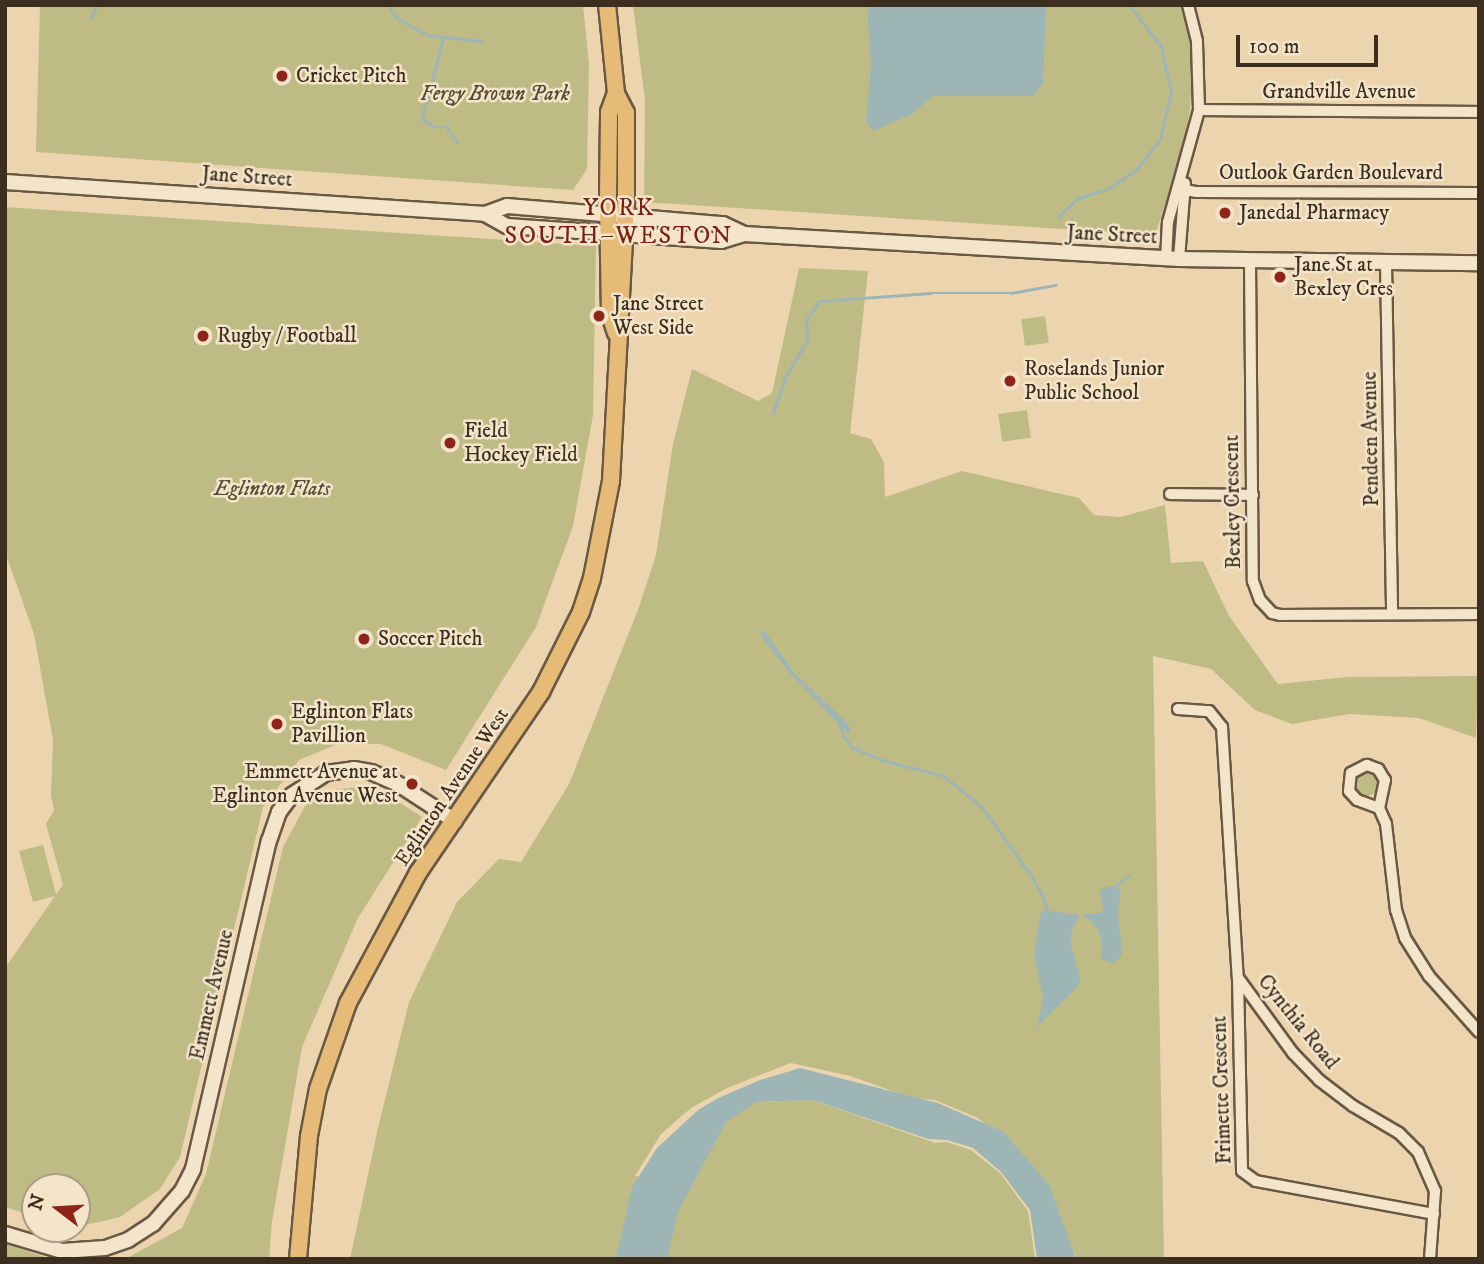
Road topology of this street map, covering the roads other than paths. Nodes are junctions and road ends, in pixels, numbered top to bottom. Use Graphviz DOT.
graph roads {
  1 [pos="607,5"];
  2 [pos="1188,5"];
  3 [pos="1199,110"];
  4 [pos="1479,112"];
  5 [pos="1188,157"];
  6 [pos="5,182"];
  7 [pos="1184,190"];
  8 [pos="1479,192"];
  9 [pos="485,214"];
  10 [pos="617,216"];
  11 [pos="616,234"];
  12 [pos="744,234"];
  13 [pos="1172,259"];
  14 [pos="1250,262"];
  15 [pos="1386,263"];
  16 [pos="1479,263"];
  17 [pos="1170,495"];
  18 [pos="1253,495"];
  19 [pos="1391,614"];
  20 [pos="1479,614"];
  21 [pos="1178,709"];
  22 [pos="1379,808"];
  23 [pos="455,821"];
  24 [pos="1238,978"];
  25 [pos="1479,1032"];
  26 [pos="1434,1214"];
  27 [pos="5,1234"];
  28 [pos="299,1258"];
  29 [pos="1430,1259"];
  1 -- 10 [label="main road, Eglinton Avenue West"];
  2 -- 3 [label="street"];
  3 -- 4 [label="street, Grandville Avenue"];
  3 -- 5 [label="street"];
  5 -- 7 [label="street"];
  5 -- 13 [label="street"];
  6 -- 9 [label="main road, Jane Street"];
  7 -- 8 [label="street, Outlook Garden Boulevard"];
  7 -- 13 [label="street"];
  9 -- 10 [label="main road, Jane Street"];
  9 -- 11 [label="main road, Jane Street"];
  10 -- 11 [label="main road, Eglinton Avenue West"];
  10 -- 12 [label="main road, Jane Street"];
  11 -- 12 [label="main road, Jane Street"];
  11 -- 23 [label="main road, Eglinton Avenue West"];
  12 -- 13 [label="main road, Jane Street"];
  13 -- 14 [label="main road, Jane Street"];
  14 -- 15 [label="main road, Jane Street"];
  14 -- 18 [label="street, Bexley Crescent"];
  15 -- 16 [label="main road, Jane Street"];
  15 -- 19 [label="street, Pendeen Avenue"];
  17 -- 18 [label="street"];
  18 -- 19 [label="street, Bexley Crescent"];
  19 -- 20 [label="street, Bexley Crescent"];
  21 -- 24 [label="street, Cynthia Road"];
  22 -- 22 [label="street"];
  22 -- 25 [label="street"];
  23 -- 27 [label="main road, Emmett Avenue"];
  23 -- 28 [label="main road, Eglinton Avenue West"];
  24 -- 26 [label="street, Cynthia Road"];
  24 -- 26 [label="street, Frimette Crescent"];
  26 -- 29 [label="street, Cynthia Road"];
}
